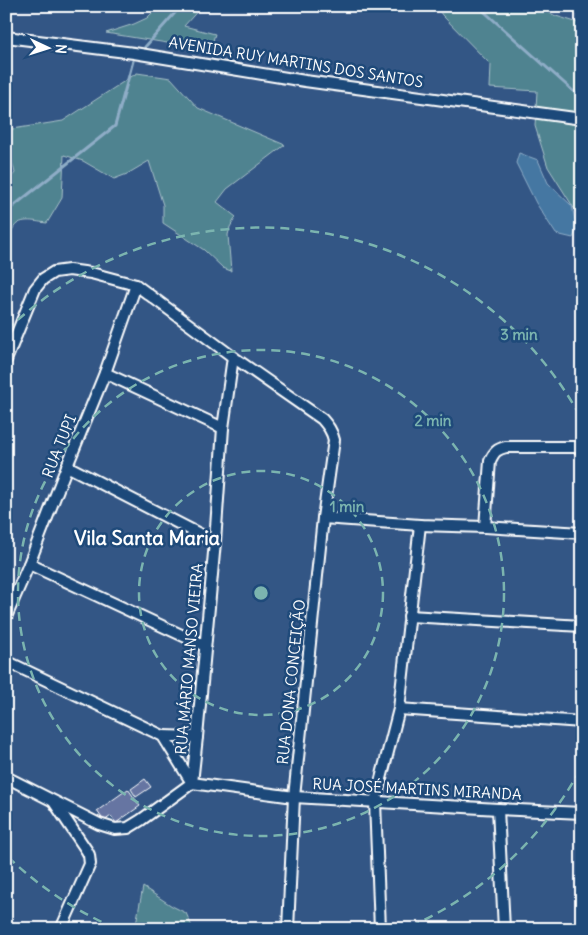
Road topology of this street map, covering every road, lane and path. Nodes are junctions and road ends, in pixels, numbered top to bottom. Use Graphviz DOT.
graph roads {
  1 [pos="6,37"];
  2 [pos="582,119"];
  3 [pos="136,285"];
  4 [pos="233,358"];
  5 [pos="6,360"];
  6 [pos="105,373"];
  7 [pos="223,428"];
  8 [pos="582,447"];
  9 [pos="67,466"];
  10 [pos="323,518"];
  11 [pos="420,525"];
  12 [pos="485,527"];
  13 [pos="582,533"];
  14 [pos="215,542"];
  15 [pos="29,564"];
  16 [pos="409,616"];
  17 [pos="6,617"];
  18 [pos="582,626"];
  19 [pos="206,646"];
  20 [pos="6,661"];
  21 [pos="398,709"];
  22 [pos="582,722"];
  23 [pos="163,736"];
  24 [pos="197,737"];
  25 [pos="6,778"];
  26 [pos="192,783"];
  27 [pos="294,797"];
  28 [pos="53,801"];
  29 [pos="375,802"];
  30 [pos="498,810"];
  31 [pos="582,813"];
  32 [pos="62,929"];
  33 [pos="288,929"];
  34 [pos="380,929"];
  35 [pos="504,929"];
  1 -- 2 [label="street, AVENIDA RUY MARTINS DOS SANTOS"];
  3 -- 4 [label="street"];
  3 -- 5 [label="street"];
  3 -- 6 [label="street, RUA TUPI"];
  4 -- 7 [label="street, RUA MÁRIO MANSO VIEIRA"];
  4 -- 10 [label="street, RUA DONA CONCEIÇÃO"];
  6 -- 7 [label="street"];
  6 -- 9 [label="street, RUA TUPI"];
  7 -- 14 [label="street, RUA MÁRIO MANSO VIEIRA"];
  8 -- 12 [label="street"];
  9 -- 14 [label="street"];
  9 -- 15 [label="street, RUA TUPI"];
  10 -- 11 [label="street"];
  10 -- 27 [label="street, RUA DONA CONCEIÇÃO"];
  11 -- 12 [label="street"];
  11 -- 16 [label="street"];
  12 -- 13 [label="street"];
  14 -- 19 [label="street, RUA MÁRIO MANSO VIEIRA"];
  15 -- 17 [label="street, RUA TUPI"];
  15 -- 19 [label="street"];
  16 -- 18 [label="street"];
  16 -- 21 [label="street"];
  19 -- 24 [label="street, RUA MÁRIO MANSO VIEIRA"];
  20 -- 23 [label="street"];
  21 -- 22 [label="street"];
  21 -- 29 [label="street"];
  23 -- 24 [label="street"];
  23 -- 26 [label="street"];
  24 -- 26 [label="street, RUA MÁRIO MANSO VIEIRA"];
  25 -- 28 [label="street"];
  26 -- 27 [label="street, RUA JOSÉ MARTINS MIRANDA"];
  26 -- 28 [label="street"];
  27 -- 29 [label="street, RUA JOSÉ MARTINS MIRANDA"];
  27 -- 33 [label="street, RUA DONA CONCEIÇÃO"];
  28 -- 32 [label="street"];
  29 -- 30 [label="street, RUA JOSÉ MARTINS MIRANDA"];
  29 -- 34 [label="street"];
  30 -- 31 [label="street, RUA JOSÉ MARTINS MIRANDA"];
  30 -- 35 [label="street"];
}
